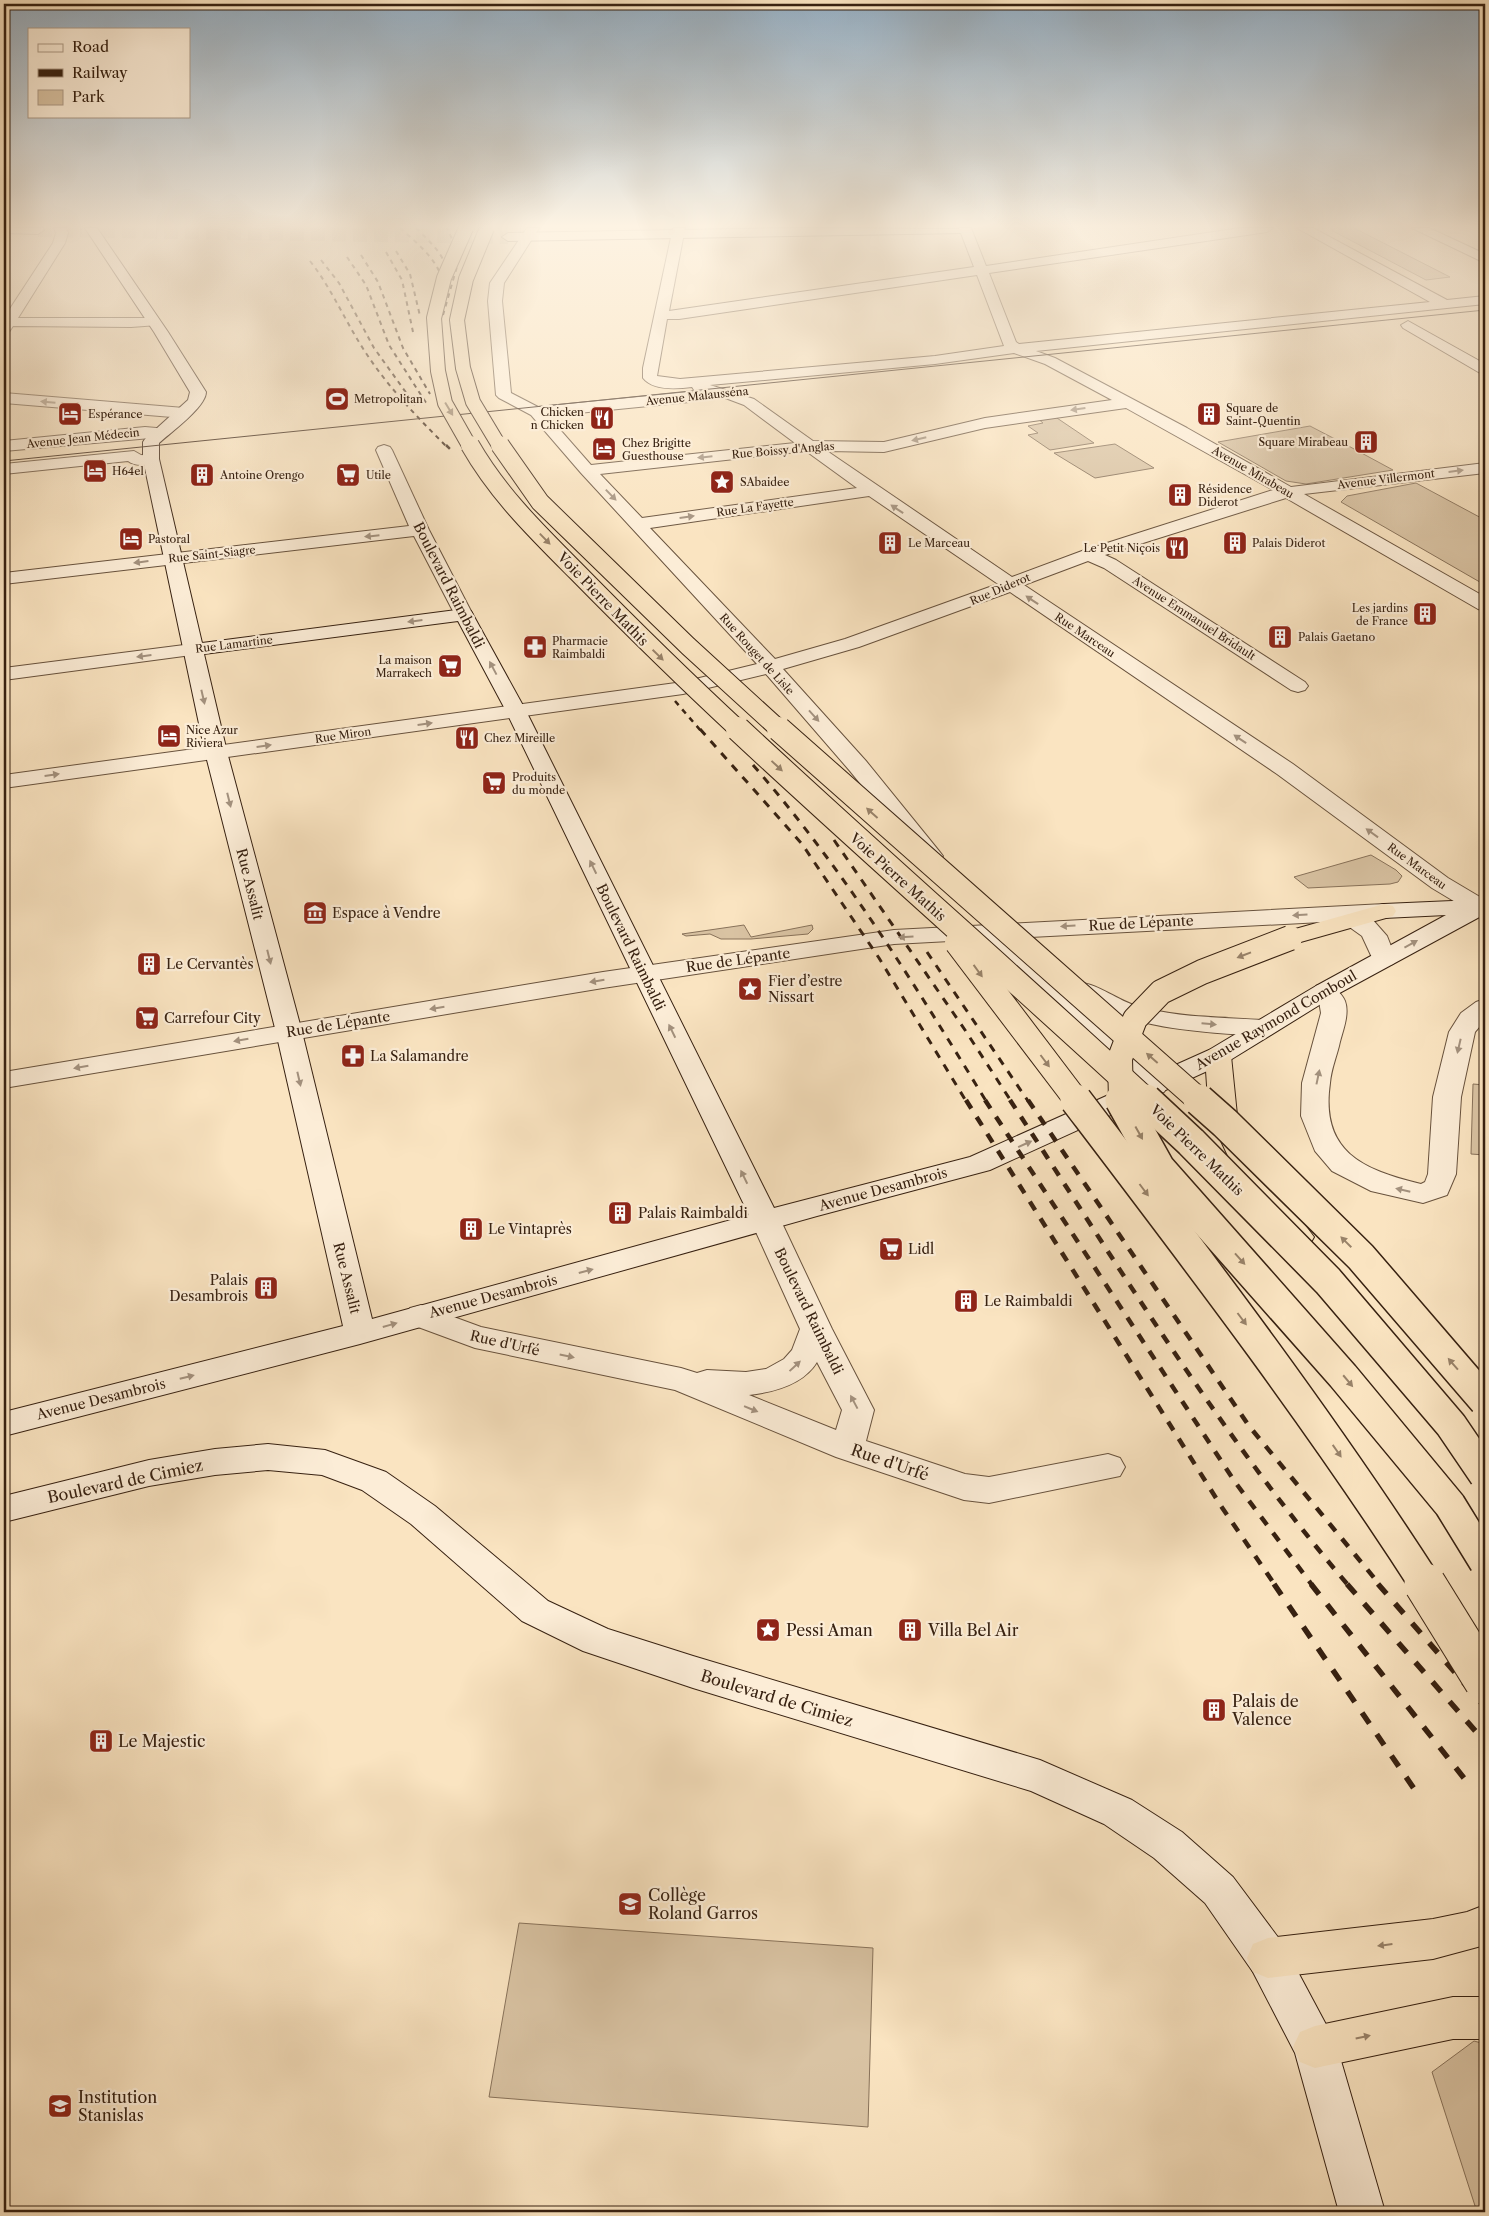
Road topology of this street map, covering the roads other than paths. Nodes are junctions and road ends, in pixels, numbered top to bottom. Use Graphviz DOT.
graph roads {
  1 [pos="159,331"];
  2 [pos="435,331"];
  3 [pos="458,331"];
  4 [pos="498,331"];
  5 [pos="658,331"];
  6 [pos="1005,331"];
  7 [pos="1177,331"];
  8 [pos="1413,331"];
  9 [pos="1016,348"];
  10 [pos="1078,359"];
  11 [pos="1050,361"];
  12 [pos="1485,370"];
  13 [pos="657,382"];
  14 [pos="680,384"];
  15 [pos="726,393"];
  16 [pos="4,398"];
  17 [pos="1127,402"];
  18 [pos="626,403"];
  19 [pos="536,412"];
  20 [pos="184,413"];
  21 [pos="160,434"];
  22 [pos="4,446"];
  23 [pos="808,446"];
  24 [pos="384,450"];
  25 [pos="151,460"];
  26 [pos="1485,468"];
  27 [pos="4,469"];
  28 [pos="587,470"];
  29 [pos="871,491"];
  30 [pos="1286,492"];
  31 [pos="638,524"];
  32 [pos="420,530"];
  33 [pos="1088,555"];
  34 [pos="172,558"];
  35 [pos="4,579"];
  36 [pos="1011,585"];
  37 [pos="1485,605"];
  38 [pos="464,615"];
  39 [pos="192,650"];
  40 [pos="770,666"];
  41 [pos="4,674"];
  42 [pos="1298,686"];
  43 [pos="683,688"];
  44 [pos="516,711"];
  45 [pos="216,752"];
  46 [pos="4,782"];
  47 [pos="1440,883"];
  48 [pos="928,903"];
  49 [pos="1483,905"];
  50 [pos="1351,916"];
  51 [pos="1440,918"];
  52 [pos="992,931"];
  53 [pos="1384,959"];
  54 [pos="645,974"];
  55 [pos="1325,991"];
  56 [pos="1485,1007"];
  57 [pos="1263,1028"];
  58 [pos="289,1032"];
  59 [pos="1218,1056"];
  60 [pos="4,1080"];
  61 [pos="1154,1086"];
  62 [pos="980,1164"];
  63 [pos="766,1221"];
  64 [pos="421,1316"];
  65 [pos="816,1329"];
  66 [pos="360,1333"];
  67 [pos="680,1380"];
  68 [pos="1485,1401"];
  69 [pos="4,1424"];
  70 [pos="848,1448"];
  71 [pos="1108,1467"];
  72 [pos="1485,1475"];
  73 [pos="4,1509"];
  74 [pos="1485,1562"];
  75 [pos="1485,1681"];
  76 [pos="1485,1924"];
  77 [pos="1268,1958"];
  78 [pos="1485,2018"];
  79 [pos="1315,2047"];
  80 [pos="1362,2212"];
  1 -- 20 [label="street"];
  2 -- 48 [label="highway, Voie Pierre Mathis, one-way, bridge"];
  68 -- 3 [label="highway, Voie Pierre Mathis, one-way, bridge"];
  4 -- 19 [label="street, Rue Rouget de Lisle"];
  5 -- 13 [label="street"];
  6 -- 9 [label="street"];
  7 -- 9 [label="street, Avenue Malausséna"];
  8 -- 12 [label="street"];
  9 -- 11 [label="street, Avenue Mirabeau"];
  9 -- 14 [label="street, Avenue Malausséna"];
  10 -- 11 [label="street, Avenue Malausséna"];
  11 -- 15 [label="street, Avenue Malausséna"];
  11 -- 17 [label="street, Avenue Mirabeau"];
  13 -- 14 [label="street, Avenue Malausséna"];
  13 -- 18 [label="street"];
  14 -- 15 [label="street, Rue Marceau"];
  15 -- 18 [label="street, Avenue Malausséna"];
  15 -- 23 [label="street, Rue Marceau"];
  20 -- 16 [label="street, one-way"];
  17 -- 23 [label="street, Rue Boissy d'Anglas, one-way"];
  17 -- 30 [label="street, Avenue Mirabeau"];
  18 -- 19 [label="street, Avenue Malausséna"];
  19 -- 28 [label="street, Rue Rouget de Lisle"];
  20 -- 21 [label="street"];
  21 -- 22 [label="street, Avenue Jean Médecin"];
  21 -- 25 [label="street, Rue Assalit"];
  23 -- 28 [label="street, Rue Boissy d'Anglas, one-way"];
  23 -- 29 [label="street, Rue Marceau"];
  24 -- 32 [label="street, Boulevard Raimbaldi"];
  25 -- 27 [label="street, Avenue Jean Médecin"];
  25 -- 34 [label="street, Rue Assalit"];
  30 -- 26 [label="street, Avenue Villermont, one-way"];
  28 -- 31 [label="street, Rue Rouget de Lisle, one-way"];
  31 -- 29 [label="street, Rue La Fayette, one-way"];
  36 -- 29 [label="street, Rue Marceau, one-way"];
  30 -- 33 [label="street, Rue Diderot"];
  30 -- 37 [label="street, Avenue Mirabeau"];
  31 -- 40 [label="street, Rue Rouget de Lisle"];
  32 -- 34 [label="street, Rue Saint-Siagre, one-way"];
  32 -- 38 [label="street, Boulevard Raimbaldi"];
  33 -- 36 [label="street, Rue Diderot"];
  33 -- 42 [label="street, Avenue Emmanuel Bridault"];
  34 -- 35 [label="street, Rue Saint-Siagre, one-way"];
  34 -- 39 [label="street, Rue Assalit"];
  36 -- 40 [label="street, Rue Diderot"];
  47 -- 36 [label="street, Rue Marceau, one-way"];
  38 -- 39 [label="street, Rue Lamartine, one-way"];
  44 -- 38 [label="street, Boulevard Raimbaldi, one-way"];
  39 -- 41 [label="street, Rue Lamartine, one-way"];
  39 -- 45 [label="street, Rue Assalit, one-way"];
  40 -- 43 [label="street, Rue Diderot"];
  40 -- 52 [label="street, Rue Rouget de Lisle, one-way"];
  43 -- 44 [label="street, Rue Miron"];
  45 -- 44 [label="street, Rue Miron, one-way"];
  54 -- 44 [label="street, Boulevard Raimbaldi, one-way"];
  46 -- 45 [label="street, Rue Miron, one-way"];
  45 -- 58 [label="street, Rue Assalit, one-way"];
  47 -- 49 [label="street, Rue Marceau"];
  47 -- 51 [label="street"];
  48 -- 72 [label="highway, Voie Pierre Mathis, bridge"];
  48 -- 75 [label="highway, one-way, bridge"];
  49 -- 51 [label="street, Avenue Raymond Comboul"];
  50 -- 51 [label="street, Rue de Lépante"];
  50 -- 52 [label="street, Rue de Lépante, one-way"];
  50 -- 53 [label="street"];
  50 -- 74 [label="highway, one-way, bridge"];
  53 -- 51 [label="street, Avenue Raymond Comboul, one-way"];
  52 -- 54 [label="street, Rue de Lépante, one-way"];
  52 -- 57 [label="street, one-way"];
  52 -- 61 [label="street"];
  53 -- 55 [label="street, Avenue Raymond Comboul"];
  54 -- 58 [label="street, Rue de Lépante, one-way"];
  63 -- 54 [label="street, Boulevard Raimbaldi, one-way"];
  56 -- 55 [label="street, one-way"];
  55 -- 57 [label="street, Avenue Raymond Comboul"];
  57 -- 59 [label="street, Avenue Raymond Comboul"];
  58 -- 60 [label="street, Rue de Lépante, one-way"];
  58 -- 66 [label="street, Rue Assalit, one-way"];
  59 -- 61 [label="street, Avenue Raymond Comboul"];
  59 -- 61 [label="highway"];
  62 -- 61 [label="street, Avenue Raymond Comboul, one-way"];
  62 -- 63 [label="street, Avenue Desambrois"];
  64 -- 63 [label="street, Avenue Desambrois, one-way"];
  63 -- 65 [label="street, Boulevard Raimbaldi"];
  66 -- 64 [label="street, Avenue Desambrois, one-way"];
  64 -- 67 [label="street, Rue d'Urfé, one-way"];
  67 -- 65 [label="street, Rue d'Urfé, one-way"];
  70 -- 65 [label="street, Boulevard Raimbaldi, one-way"];
  69 -- 66 [label="street, Avenue Desambrois, one-way"];
  67 -- 70 [label="street, Rue d'Urfé, one-way"];
  70 -- 71 [label="street, Rue d'Urfé"];
  73 -- 77 [label="street, Boulevard de Cimiez"];
  76 -- 77 [label="highway, one-way"];
  77 -- 79 [label="street, Boulevard de Cimiez"];
  79 -- 78 [label="highway, one-way"];
  79 -- 80 [label="street, Boulevard de Cimiez"];
}
